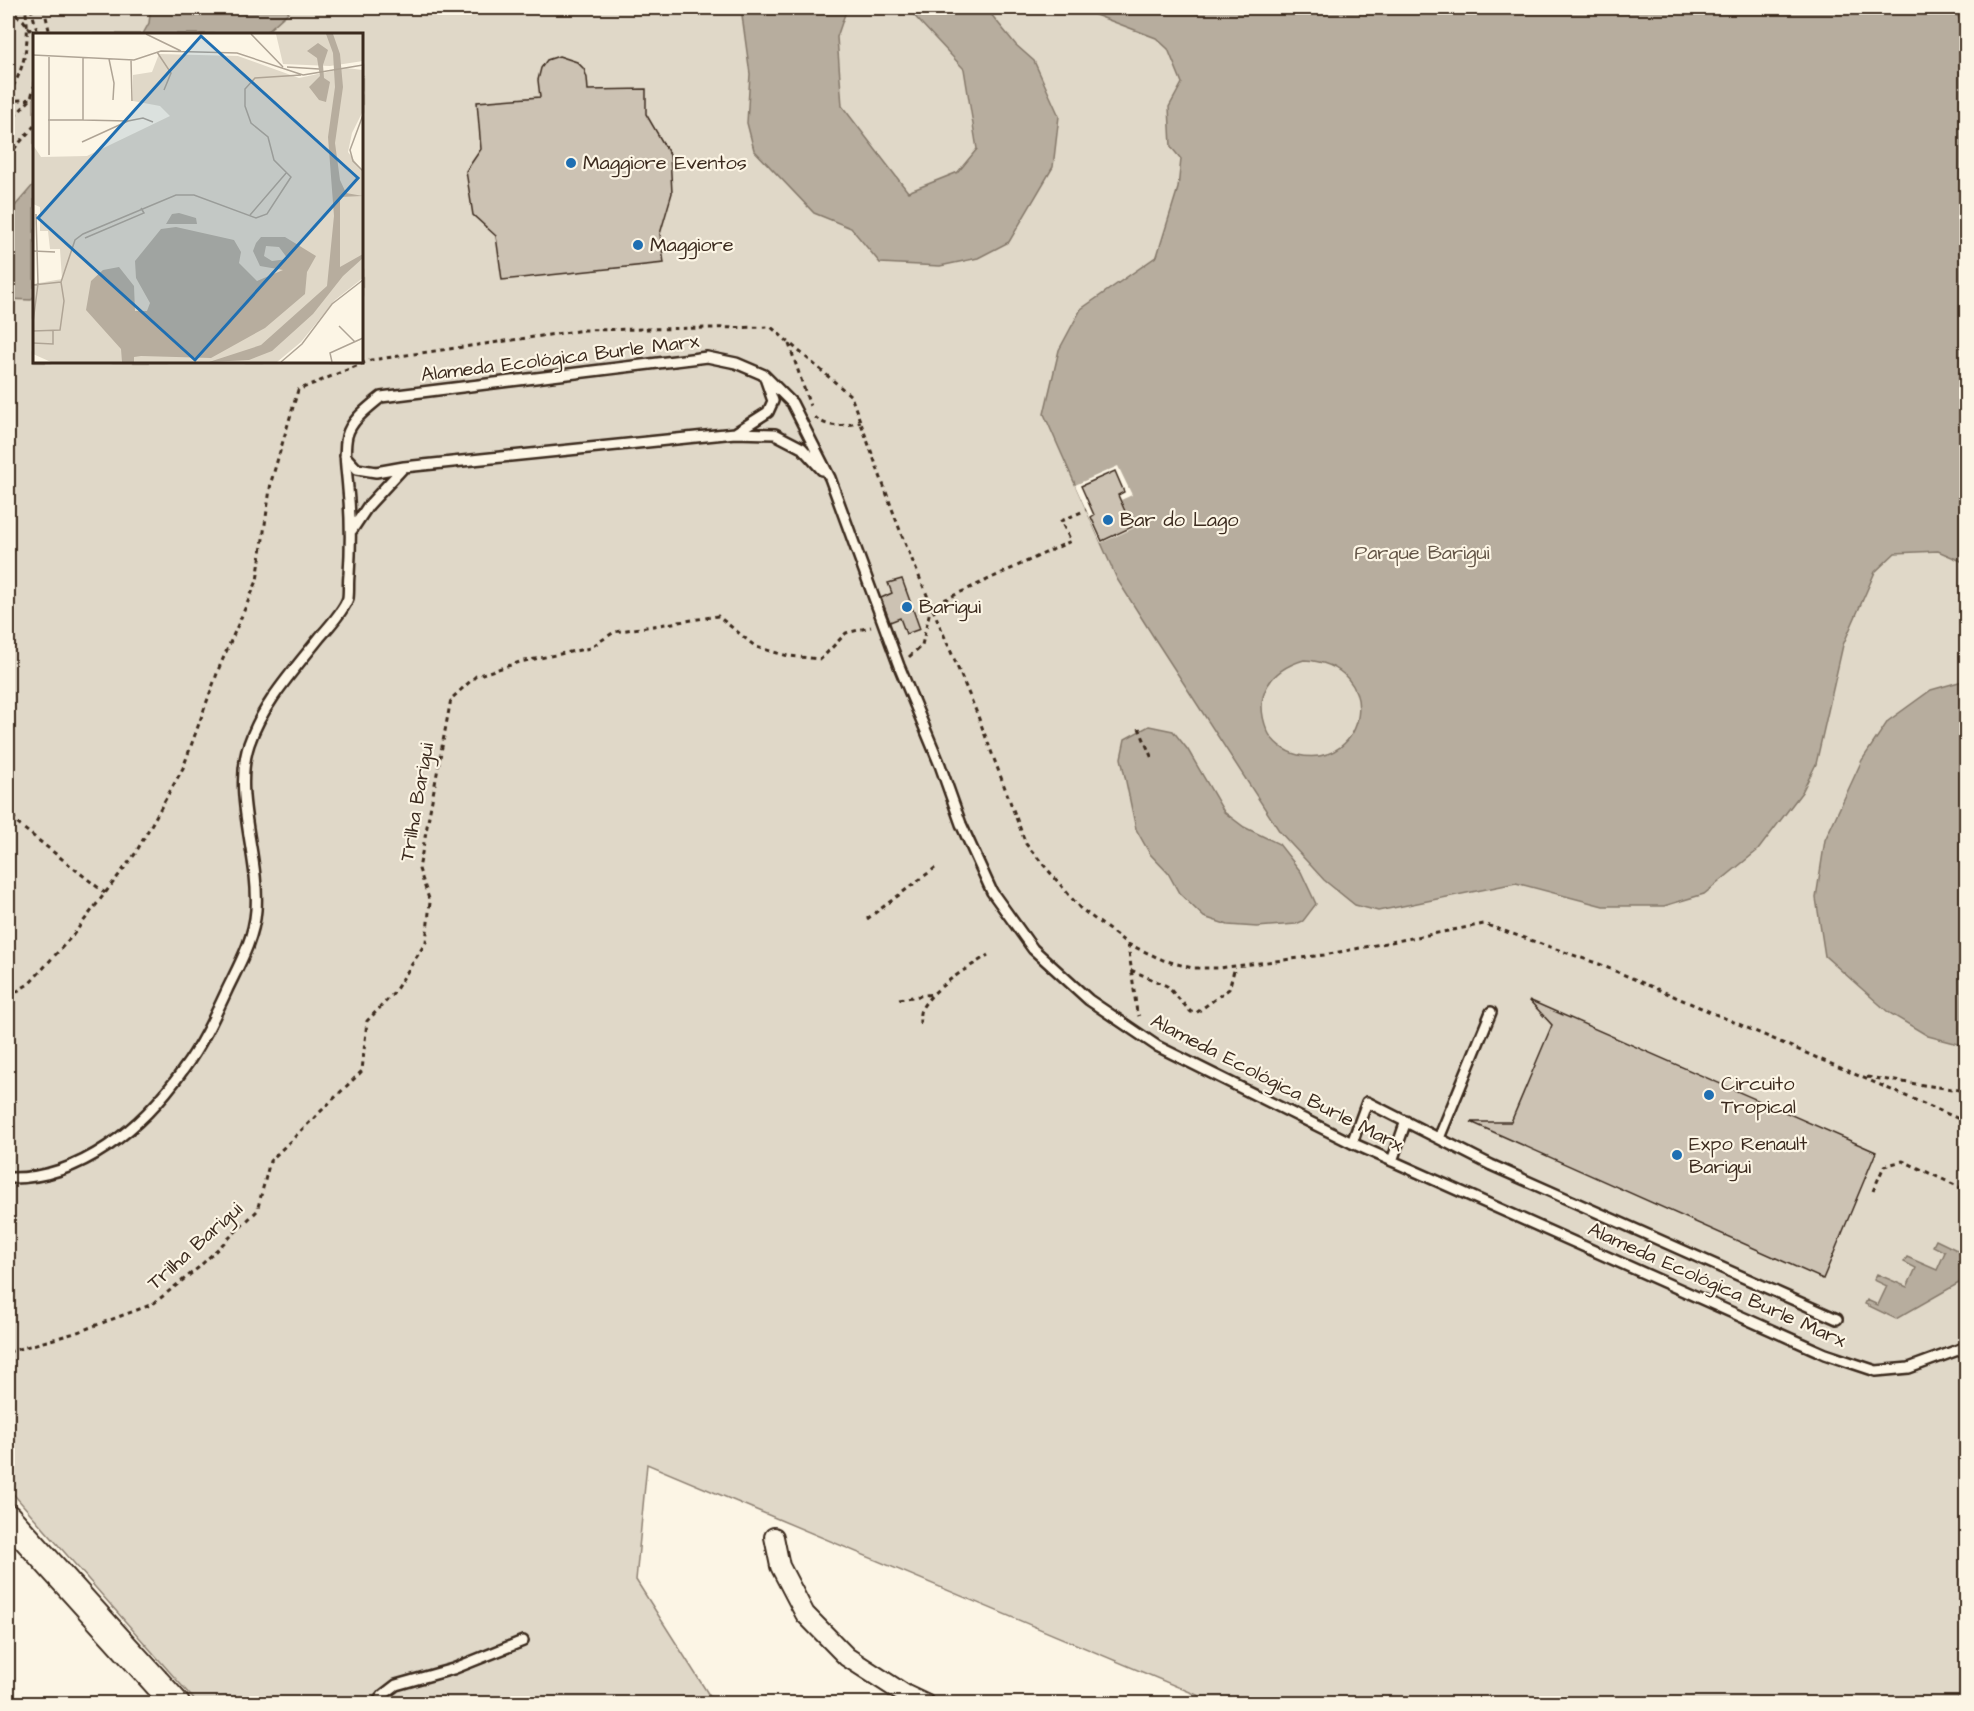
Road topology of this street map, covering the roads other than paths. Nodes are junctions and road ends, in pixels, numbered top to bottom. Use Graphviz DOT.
graph roads {
  1 [pos="764,375"];
  2 [pos="735,433"];
  3 [pos="345,456"];
  4 [pos="404,468"];
  5 [pos="830,478"];
  6 [pos="352,530"];
  7 [pos="1491,1012"];
  8 [pos="1406,1121"];
  9 [pos="1439,1138"];
  10 [pos="1353,1143"];
  11 [pos="1392,1161"];
  12 [pos="8,1178"];
  13 [pos="1837,1319"];
  14 [pos="1966,1347"];
  15 [pos="8,1518"];
  16 [pos="774,1537"];
  17 [pos="523,1641"];
  18 [pos="909,1699"];
  19 [pos="176,1704"];
  20 [pos="376,1704"];
  21 [pos="925,1704"];
  1 -- 2 [label="lane"];
  1 -- 3 [label="lane, Alameda Ecológica Burle Marx"];
  1 -- 5 [label="lane, Alameda Ecológica Burle Marx"];
  2 -- 4 [label="lane, Alameda Ecológica Burle Marx"];
  2 -- 5 [label="lane, Alameda Ecológica Burle Marx"];
  3 -- 4 [label="lane"];
  3 -- 6 [label="lane, Alameda Ecológica Burle Marx"];
  4 -- 6 [label="lane, Alameda Ecológica Burle Marx"];
  5 -- 10 [label="lane, Alameda Ecológica Burle Marx"];
  6 -- 12 [label="lane, Alameda Ecológica Burle Marx"];
  7 -- 9 [label="lane"];
  8 -- 9 [label="lane"];
  8 -- 10 [label="lane"];
  8 -- 11 [label="lane"];
  9 -- 13 [label="lane"];
  10 -- 11 [label="lane, Alameda Ecológica Burle Marx"];
  11 -- 14 [label="lane, Alameda Ecológica Burle Marx"];
  15 -- 19 [label="main road"];
  16 -- 18 [label="street"];
  17 -- 20 [label="lane"];
  18 -- 21 [label="street"];
}
